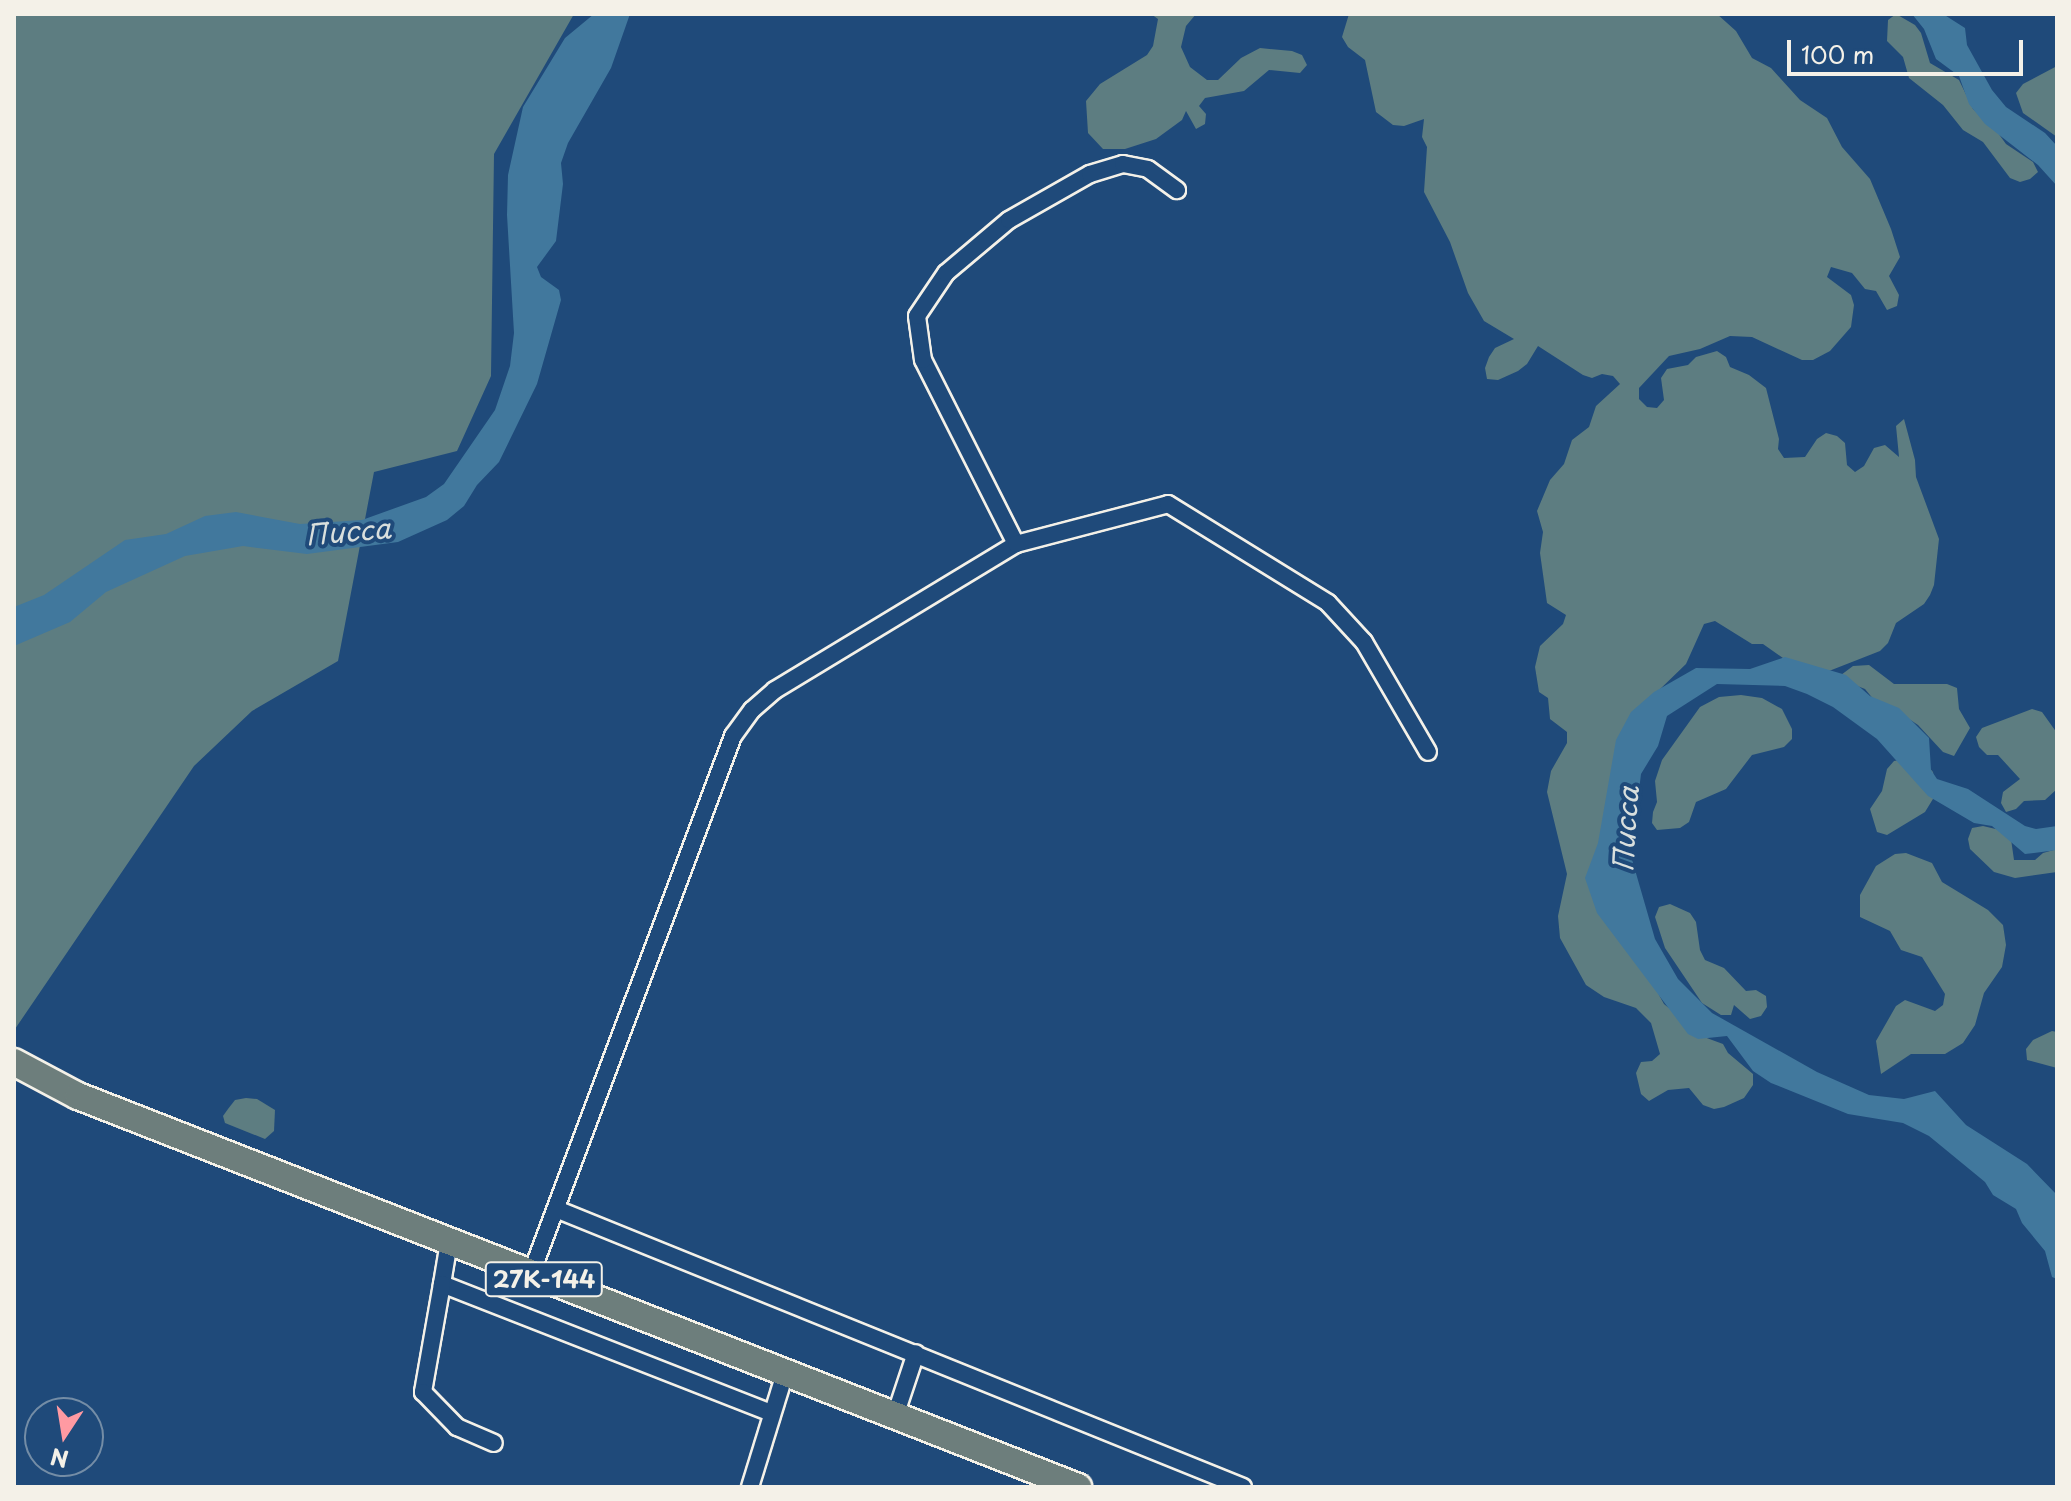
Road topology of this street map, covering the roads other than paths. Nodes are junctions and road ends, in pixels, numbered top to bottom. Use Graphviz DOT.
graph roads {
  1 [pos="1177,190"];
  2 [pos="1016,544"];
  3 [pos="1428,752"];
  4 [pos="14,1062"];
  5 [pos="556,1209"];
  6 [pos="449,1242"];
  7 [pos="531,1274"];
  8 [pos="442,1284"];
  9 [pos="916,1353"];
  10 [pos="785,1373"];
  11 [pos="772,1413"];
  12 [pos="895,1416"];
  13 [pos="494,1443"];
  14 [pos="750,1487"];
  15 [pos="1078,1487"];
  16 [pos="1243,1487"];
  1 -- 2 [label="street"];
  2 -- 3 [label="street"];
  2 -- 5 [label="street"];
  4 -- 6 [label="main road, 27К-144"];
  5 -- 7 [label="street"];
  5 -- 9 [label="street"];
  6 -- 7 [label="main road, 27К-144"];
  6 -- 8 [label="street"];
  7 -- 10 [label="main road, 27К-144"];
  8 -- 11 [label="street"];
  8 -- 13 [label="street"];
  9 -- 12 [label="street"];
  9 -- 16 [label="street"];
  10 -- 11 [label="street"];
  10 -- 12 [label="main road, 27К-144"];
  11 -- 14 [label="street"];
  12 -- 15 [label="main road, 27К-144"];
}
